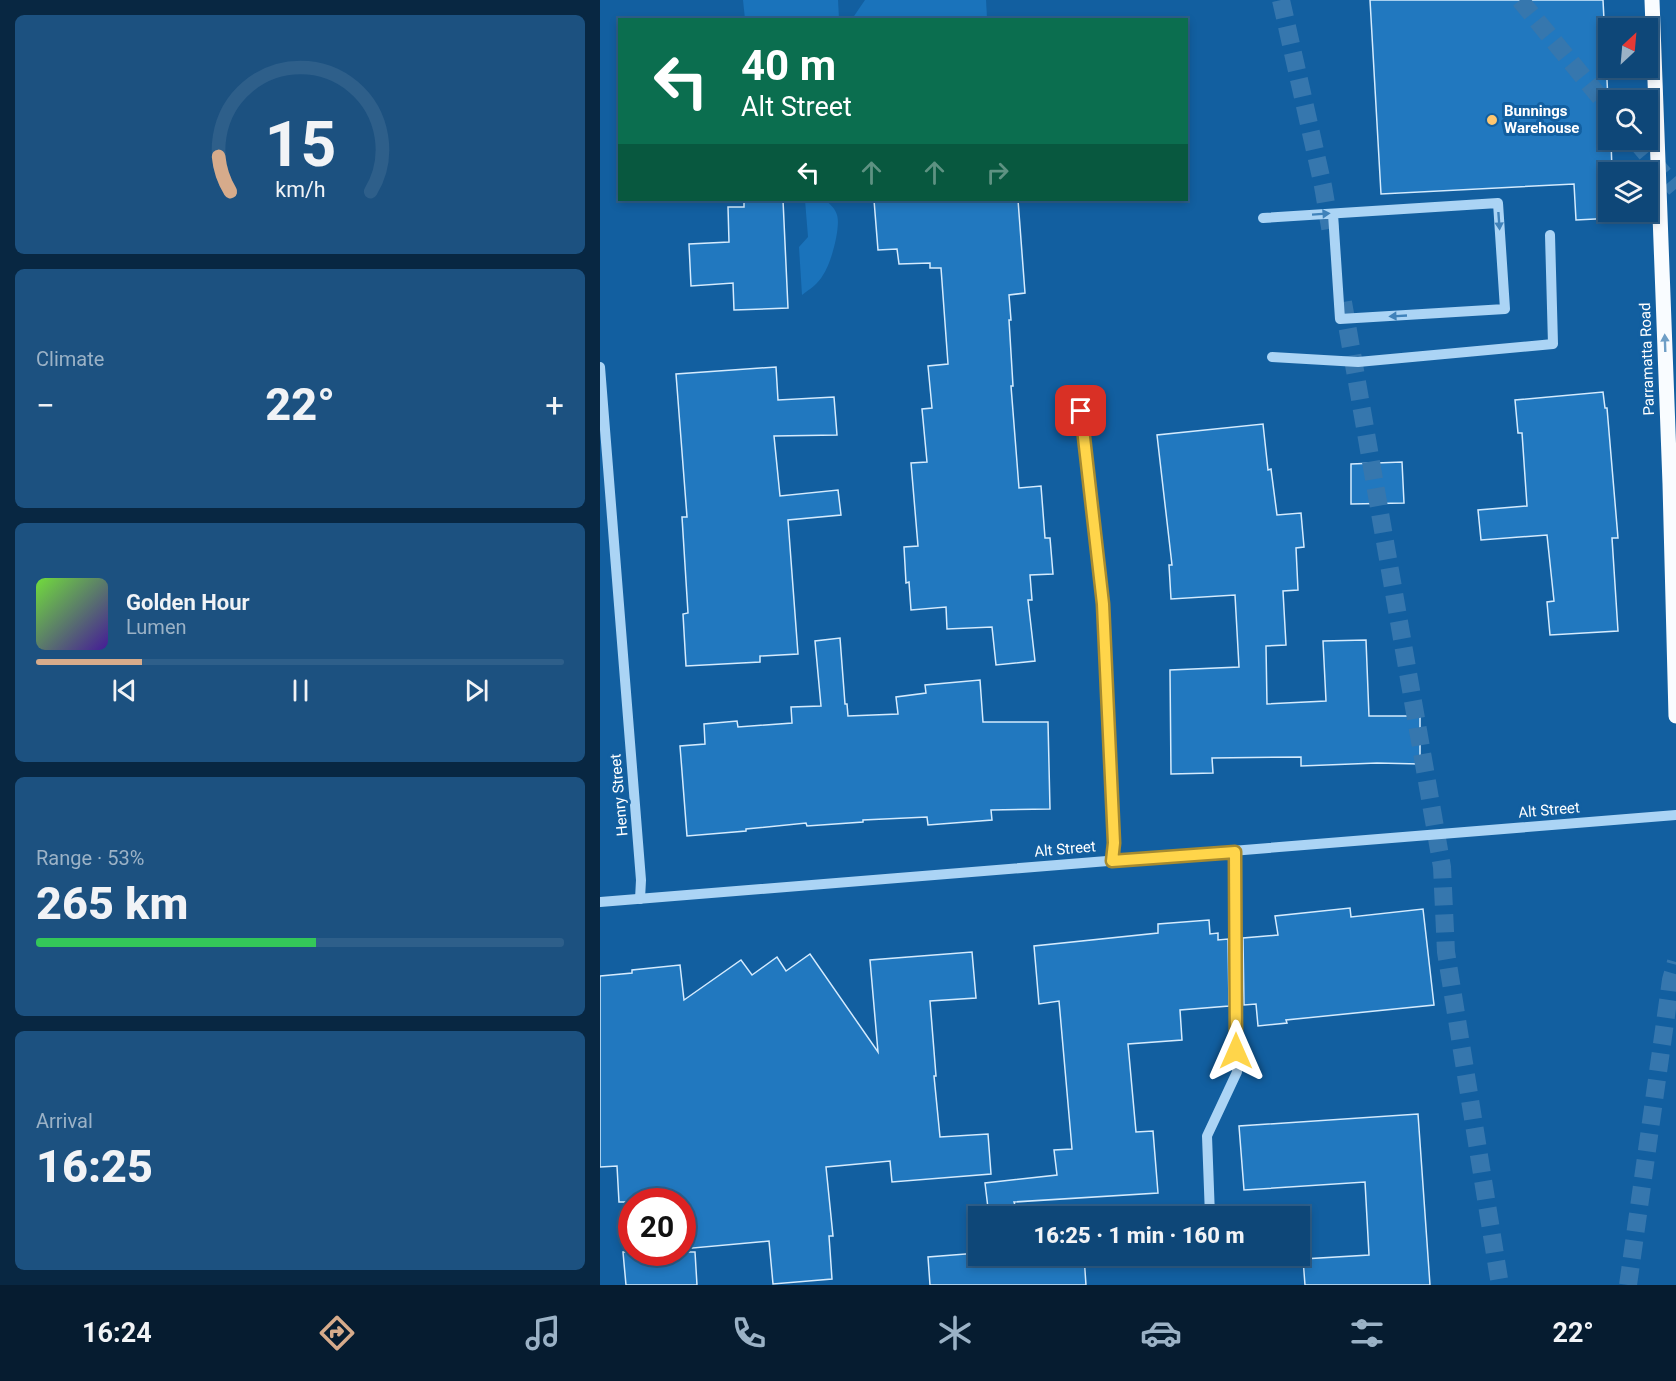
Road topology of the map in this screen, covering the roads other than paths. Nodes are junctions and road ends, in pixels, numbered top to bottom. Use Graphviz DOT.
graph roads {
  1 [pos="1652,0"];
  2 [pos="1333,213"];
  3 [pos="1263,218"];
  4 [pos="1550,235"];
  5 [pos="1272,357"];
  6 [pos="600,367"];
  7 [pos="1081,411"];
  8 [pos="1676,716"];
  9 [pos="1676,815"];
  10 [pos="1235,852"];
  11 [pos="1112,861"];
  12 [pos="640,898"];
  13 [pos="600,902"];
  14 [pos="1210,1206"];
  8 -- 1 [label="main road, Parramatta Road, one-way"];
  2 -- 2 [label="street, one-way"];
  3 -- 2 [label="street, one-way"];
  4 -- 5 [label="street"];
  6 -- 12 [label="street, Henry Street"];
  7 -- 11 [label="street"];
  9 -- 10 [label="street, Alt Street"];
  10 -- 11 [label="street, Alt Street"];
  10 -- 14 [label="street"];
  11 -- 12 [label="street, Alt Street"];
  12 -- 13 [label="street, Alt Street"];
}
